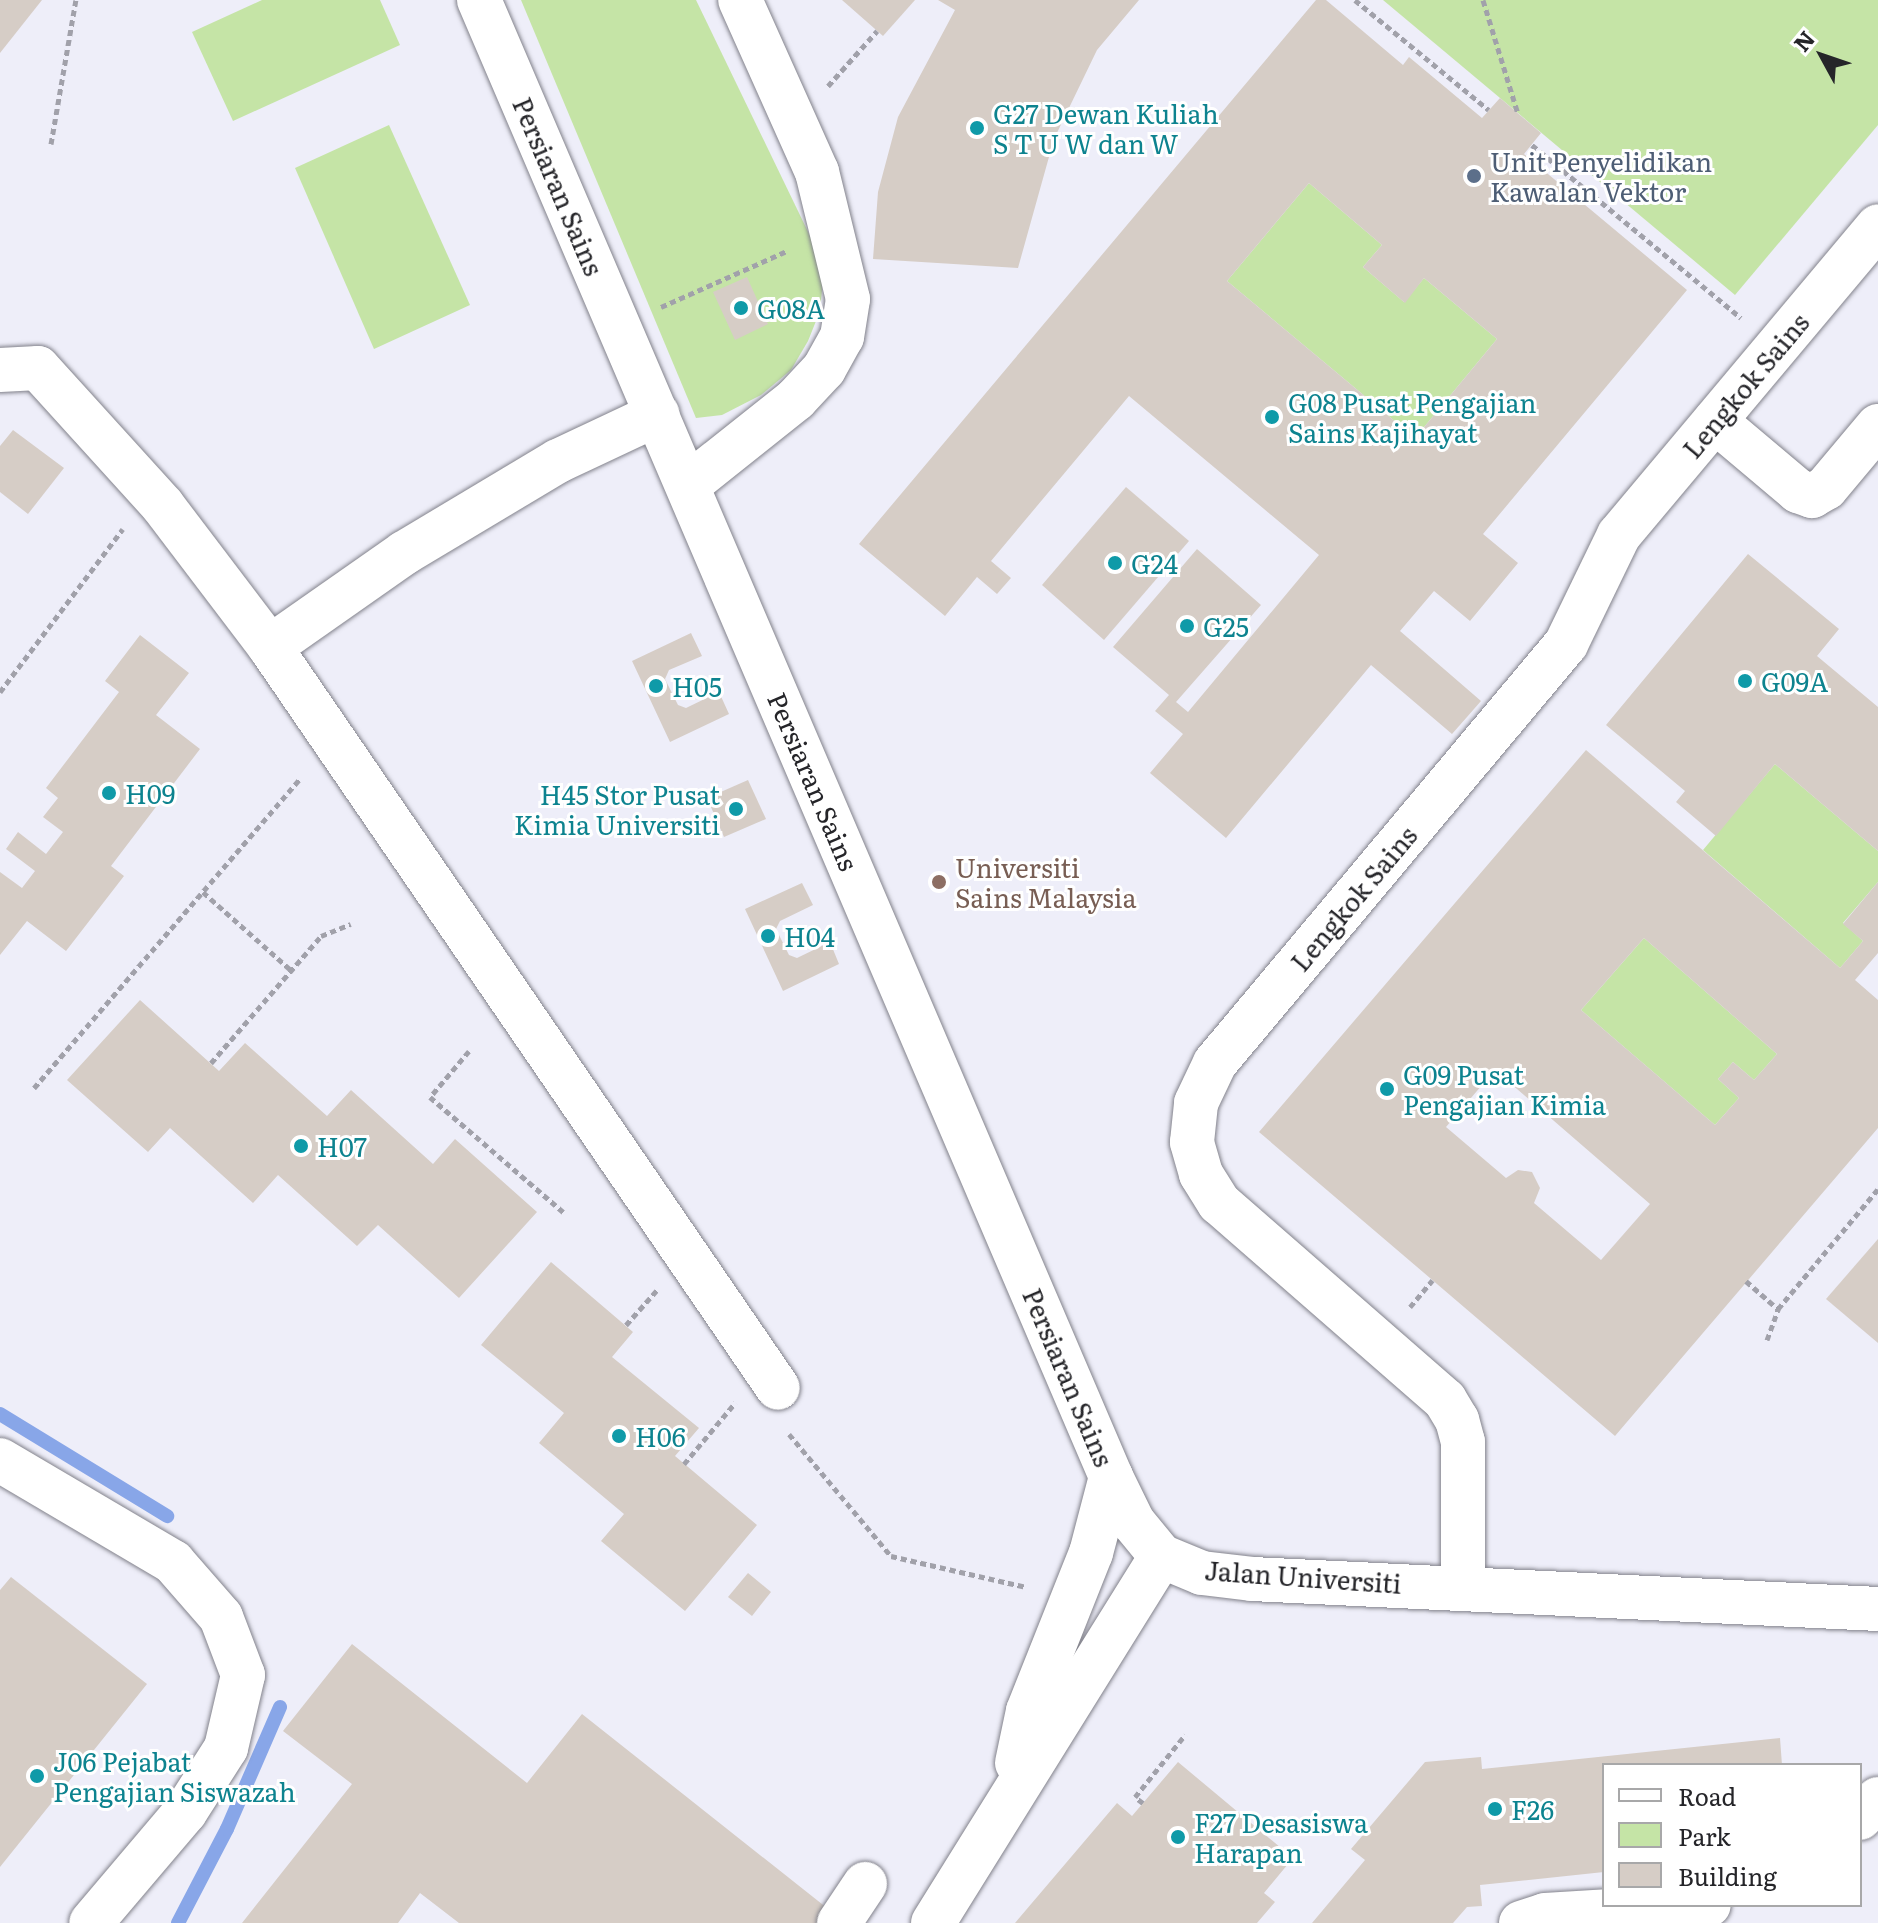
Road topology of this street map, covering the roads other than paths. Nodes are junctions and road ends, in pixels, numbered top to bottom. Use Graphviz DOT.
graph roads {
  1 [pos="479,0"];
  2 [pos="740,0"];
  3 [pos="1878,226"];
  4 [pos="0,370"];
  5 [pos="1715,421"];
  6 [pos="1872,446"];
  7 [pos="672,449"];
  8 [pos="270,647"];
  9 [pos="778,1388"];
  10 [pos="0,1460"];
  11 [pos="1111,1477"];
  12 [pos="1161,1556"];
  13 [pos="1463,1586"];
  14 [pos="1878,1609"];
  15 [pos="1010,1798"];
  16 [pos="1878,1799"];
  17 [pos="1862,1816"];
  18 [pos="865,1884"];
  19 [pos="1676,1907"];
  20 [pos="91,1923"];
  21 [pos="839,1923"];
  22 [pos="933,1923"];
  23 [pos="1521,1923"];
  1 -- 7 [label="street, Persiaran Sains"];
  2 -- 7 [label="street"];
  3 -- 5 [label="street, Lengkok Sains"];
  4 -- 8 [label="street"];
  5 -- 6 [label="street"];
  5 -- 13 [label="street, Lengkok Sains"];
  7 -- 8 [label="street"];
  7 -- 11 [label="street, Persiaran Sains"];
  8 -- 9 [label="street"];
  10 -- 20 [label="street"];
  11 -- 12 [label="street, Persiaran Sains"];
  11 -- 15 [label="street"];
  12 -- 13 [label="street, Jalan Universiti"];
  12 -- 15 [label="street"];
  13 -- 14 [label="street, Jalan Universiti"];
  15 -- 22 [label="street"];
  16 -- 17 [label="street"];
  18 -- 21 [label="street"];
  19 -- 23 [label="street"];
}
